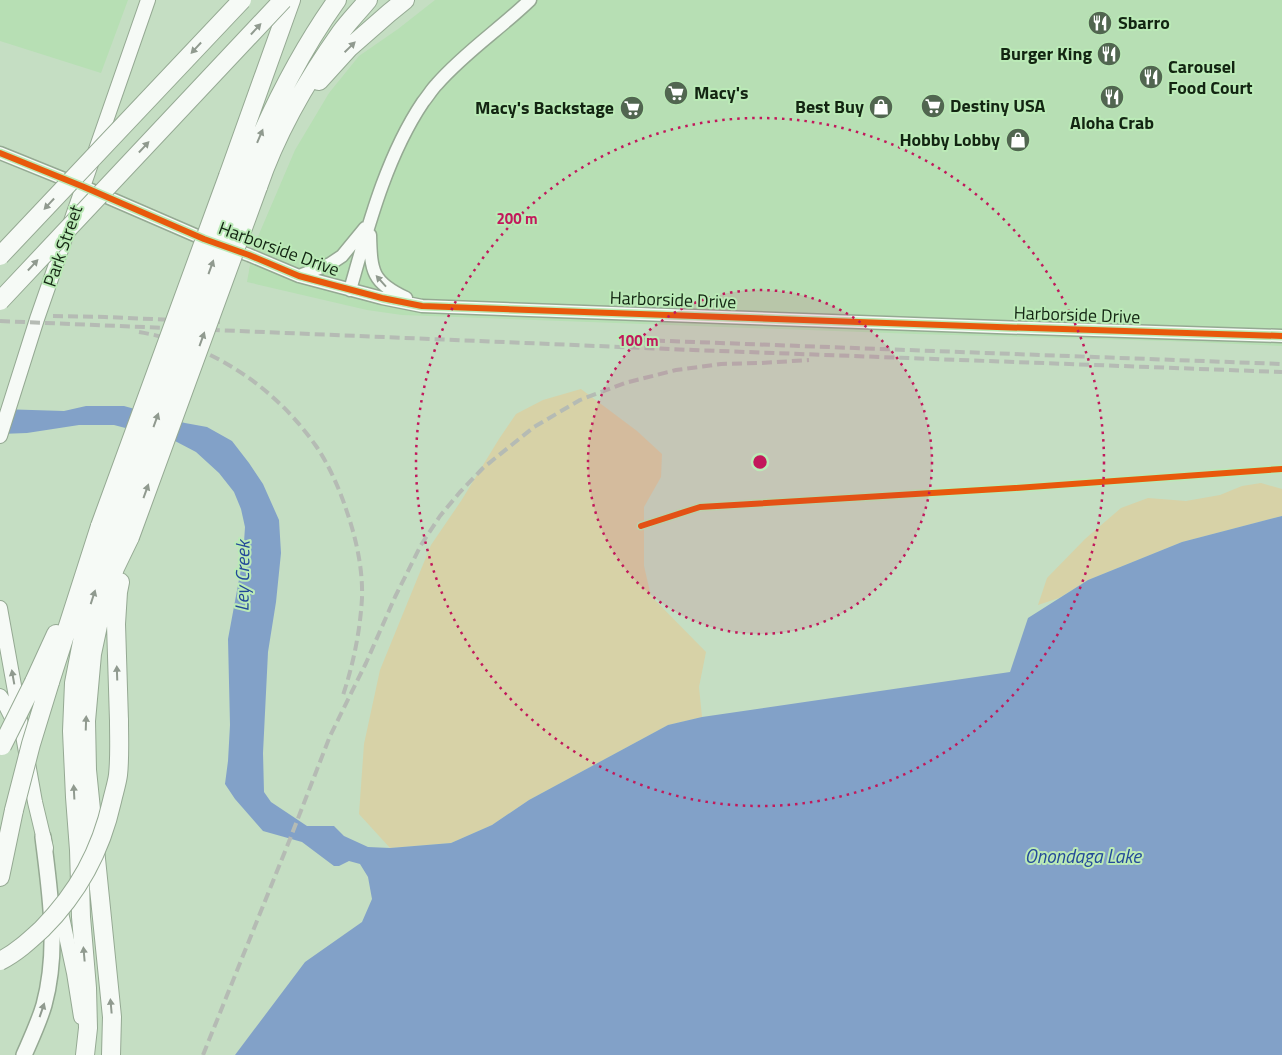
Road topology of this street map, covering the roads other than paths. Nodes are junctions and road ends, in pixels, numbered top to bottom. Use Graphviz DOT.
graph roads {
  1 [pos="148,0"];
  2 [pos="242,0"];
  3 [pos="283,0"];
  4 [pos="291,0"];
  5 [pos="337,0"];
  6 [pos="368,0"];
  7 [pos="406,0"];
  8 [pos="530,0"];
  9 [pos="285,124"];
  10 [pos="0,153"];
  11 [pos="242,182"];
  12 [pos="84,187"];
  13 [pos="370,222"];
  14 [pos="0,256"];
  15 [pos="299,276"];
  16 [pos="350,290"];
  17 [pos="0,301"];
  18 [pos="422,306"];
  19 [pos="1282,336"];
  20 [pos="0,436"];
  21 [pos="115,532"];
  22 [pos="0,608"];
  23 [pos="42,682"];
  24 [pos="0,696"];
  25 [pos="24,742"];
  26 [pos="1,748"];
  27 [pos="44,837"];
  28 [pos="0,877"];
  29 [pos="0,961"];
  30 [pos="24,1055"];
  31 [pos="85,1055"];
  32 [pos="111,1055"];
  1 -- 12 [label="main road, Park Street"];
  2 -- 14 [label="highway, one-way, bridge"];
  17 -- 3 [label="highway, one-way, bridge"];
  4 -- 11 [label="highway"];
  11 -- 5 [label="highway, one-way"];
  6 -- 9 [label="highway"];
  9 -- 7 [label="highway, one-way"];
  8 -- 13 [label="street"];
  9 -- 11 [label="highway"];
  10 -- 12 [label="street, Harborside Drive"];
  21 -- 11 [label="highway, one-way, bridge"];
  11 -- 21 [label="highway, one-way, bridge"];
  12 -- 15 [label="street, Harborside Drive"];
  12 -- 20 [label="main road, Park Street"];
  13 -- 15 [label="street"];
  13 -- 16 [label="street"];
  18 -- 13 [label="street, one-way"];
  15 -- 16 [label="street, Harborside Drive"];
  16 -- 18 [label="street, Harborside Drive"];
  18 -- 19 [label="street, Harborside Drive"];
  21 -- 23 [label="highway"];
  29 -- 21 [label="highway, one-way, bridge"];
  31 -- 21 [label="highway, one-way"];
  32 -- 21 [label="highway, one-way"];
  25 -- 22 [label="main road, one-way"];
  23 -- 26 [label="highway, bridge"];
  23 -- 28 [label="highway, bridge"];
  24 -- 25 [label="main road"];
  25 -- 27 [label="main road"];
  30 -- 27 [label="main road, one-way"];
  27 -- 31 [label="main road"];
}
